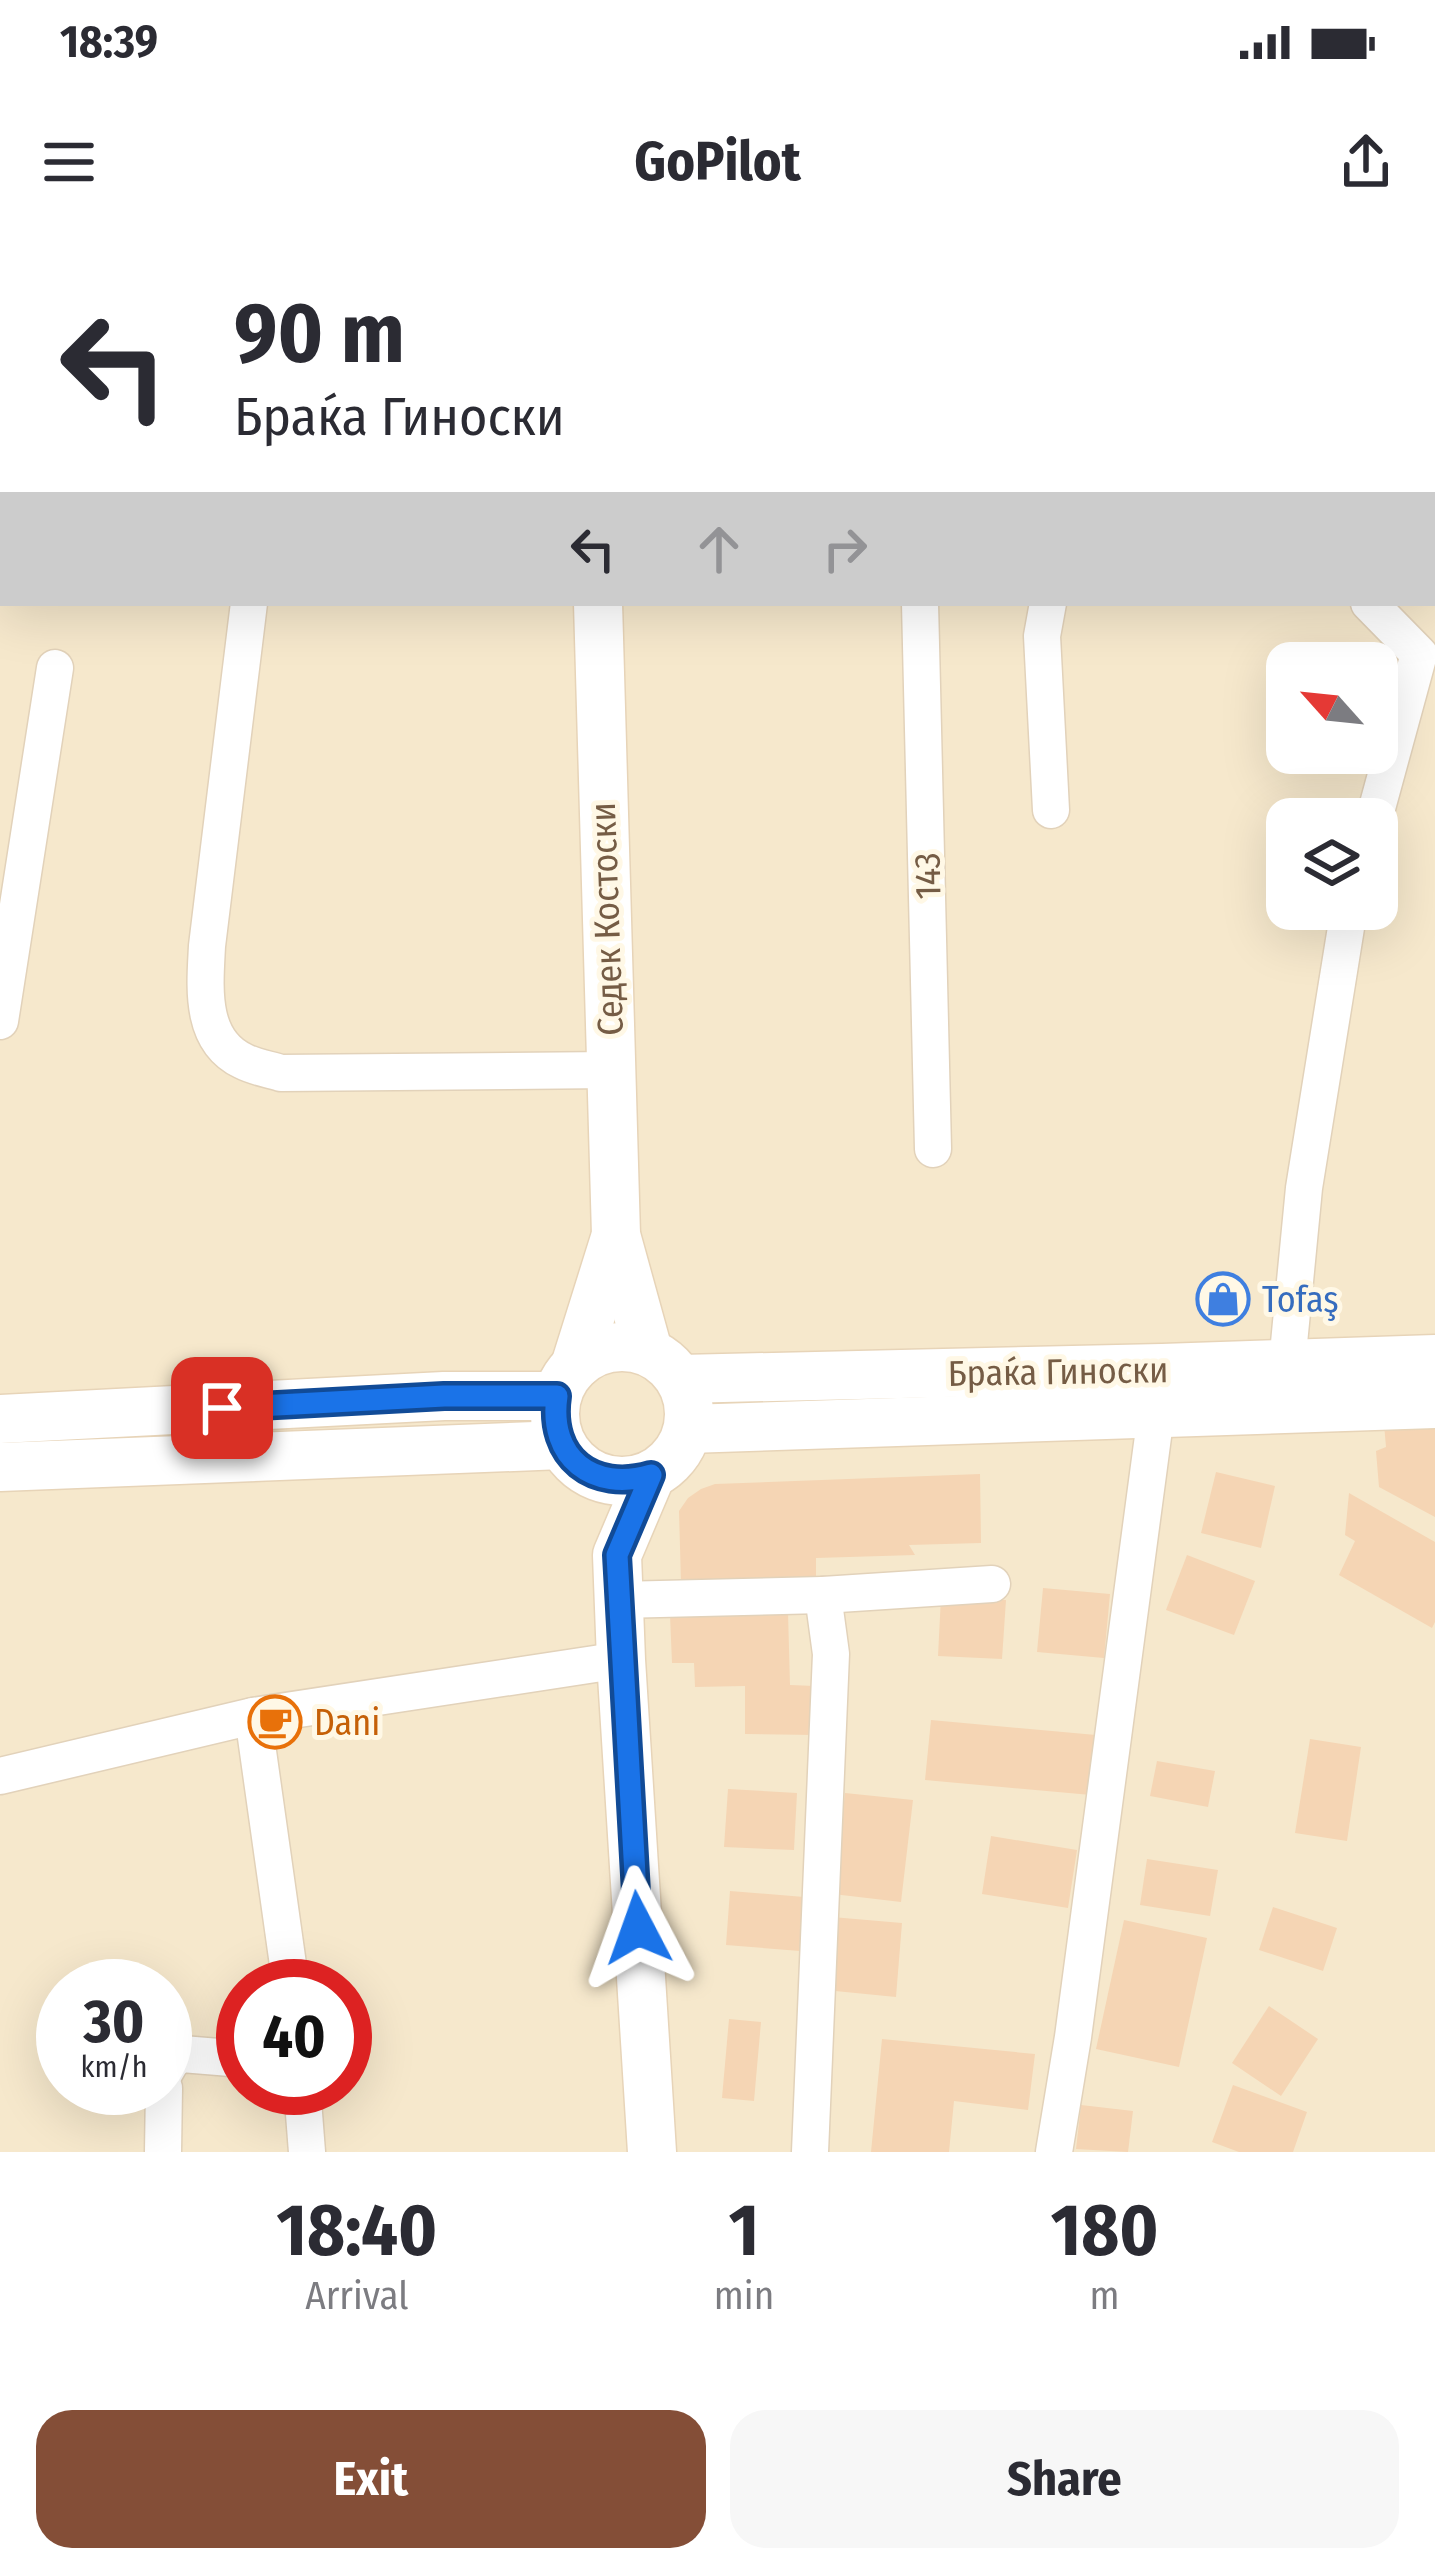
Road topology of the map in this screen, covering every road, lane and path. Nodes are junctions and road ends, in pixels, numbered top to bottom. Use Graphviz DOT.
graph roads {
  1 [pos="249,606"];
  2 [pos="598,606"];
  3 [pos="920,606"];
  4 [pos="1047,606"];
  5 [pos="1372,606"];
  6 [pos="55,668"];
  7 [pos="1380,798"];
  8 [pos="1051,810"];
  9 [pos="1346,930"];
  10 [pos="0,1021"];
  11 [pos="611,1070"];
  12 [pos="933,1149"];
  13 [pos="616,1235"];
  14 [pos="1435,1359"];
  15 [pos="1287,1364"];
  16 [pos="665,1365"];
  17 [pos="566,1381"];
  18 [pos="1435,1404"];
  19 [pos="1156,1414"];
  20 [pos="0,1419"];
  21 [pos="688,1429"];
  22 [pos="576,1459"];
  23 [pos="0,1467"];
  24 [pos="651,1475"];
  25 [pos="618,1578"];
  26 [pos="992,1584"];
  27 [pos="823,1595"];
  28 [pos="621,1660"];
  29 [pos="253,1716"];
  30 [pos="0,1776"];
  31 [pos="287,1959"];
  32 [pos="164,2115"];
  33 [pos="304,2115"];
  34 [pos="163,2152"];
  35 [pos="307,2152"];
  36 [pos="652,2152"];
  37 [pos="810,2152"];
  38 [pos="1054,2152"];
  1 -- 11 [label="street"];
  2 -- 11 [label="main road, Седек Костоски"];
  3 -- 12 [label="street, 143"];
  4 -- 8 [label="street"];
  5 -- 7 [label="street"];
  6 -- 10 [label="street"];
  9 -- 15 [label="street"];
  11 -- 13 [label="main road, Седек Костоски"];
  13 -- 16 [label="main road"];
  13 -- 17 [label="main road"];
  14 -- 15 [label="main road, Браќа Гиноски"];
  15 -- 16 [label="main road, Браќа Гиноски"];
  16 -- 17 [label="main road, Браќа Гиноски"];
  16 -- 21 [label="main road"];
  17 -- 20 [label="main road, Браќа Гиноски"];
  17 -- 22 [label="main road"];
  18 -- 19 [label="main road, Браќа Гиноски"];
  19 -- 21 [label="main road, Браќа Гиноски"];
  19 -- 38 [label="street"];
  21 -- 24 [label="main road"];
  22 -- 23 [label="main road"];
  22 -- 24 [label="main road"];
  22 -- 25 [label="main road"];
  24 -- 25 [label="main road"];
  25 -- 27 [label="street"];
  25 -- 28 [label="main road"];
  26 -- 27 [label="street"];
  27 -- 37 [label="street"];
  28 -- 29 [label="street"];
  28 -- 36 [label="main road"];
  29 -- 30 [label="street"];
  29 -- 31 [label="street"];
  32 -- 34 [label="street"];
  33 -- 35 [label="street"];
}
